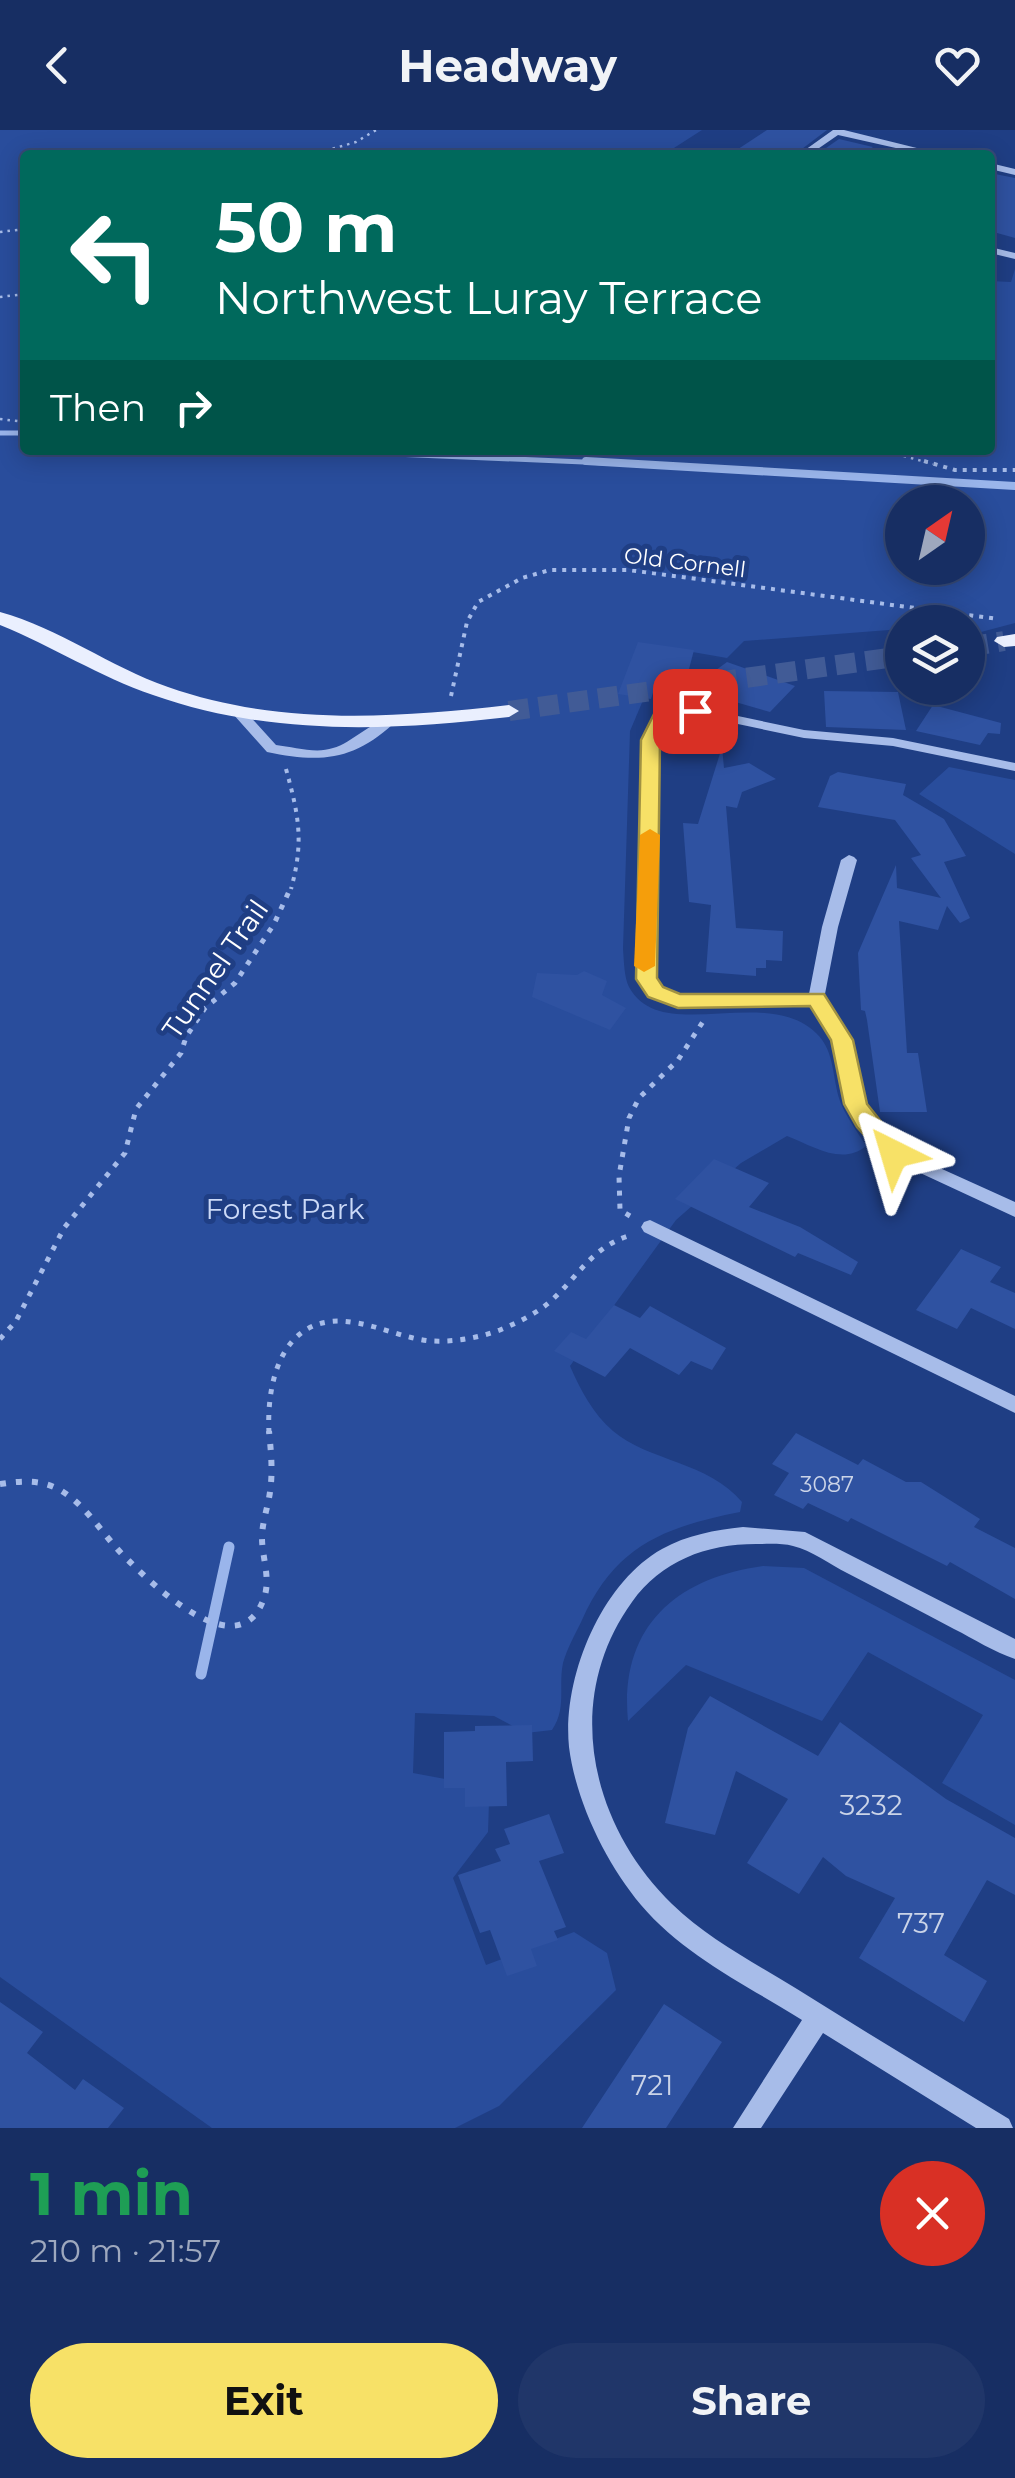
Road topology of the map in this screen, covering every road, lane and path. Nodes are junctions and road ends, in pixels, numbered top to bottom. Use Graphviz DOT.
graph roads {
  1 [pos="376,130"];
  2 [pos="837,131"];
  3 [pos="328,150"];
  4 [pos="810,150"];
  5 [pos="919,150"];
  6 [pos="900,455"];
  7 [pos="1015,470"];
  8 [pos="0,618"];
  9 [pos="1008,634"];
  10 [pos="508,711"];
  11 [pos="240,714"];
  12 [pos="446,718"];
  13 [pos="386,724"];
  14 [pos="293,752"];
  15 [pos="1015,767"];
  16 [pos="849,860"];
  17 [pos="816,999"];
  18 [pos="721,1002"];
  19 [pos="1015,1210"];
  20 [pos="650,1228"];
  21 [pos="0,1338"];
  22 [pos="1015,1405"];
  23 [pos="0,1484"];
  24 [pos="1015,1650"];
  25 [pos="820,2017"];
  26 [pos="746,2128"];
  27 [pos="1000,2128"];
  1 -- 3 [label="path"];
  2 -- 4 [label="street"];
  2 -- 5 [label="street"];
  6 -- 7 [label="path"];
  8 -- 11 [label="main road"];
  9 -- 12 [label="path, Old Cornell"];
  10 -- 12 [label="main road"];
  11 -- 13 [label="main road"];
  11 -- 14 [label="street"];
  12 -- 13 [label="main road"];
  13 -- 14 [label="street"];
  14 -- 21 [label="path, Tunnel Trail"];
  15 -- 18 [label="street"];
  16 -- 17 [label="street"];
  17 -- 18 [label="street"];
  17 -- 19 [label="street"];
  18 -- 20 [label="path"];
  20 -- 22 [label="street"];
  20 -- 23 [label="path"];
  24 -- 25 [label="street"];
  25 -- 26 [label="street"];
  25 -- 27 [label="street"];
}
